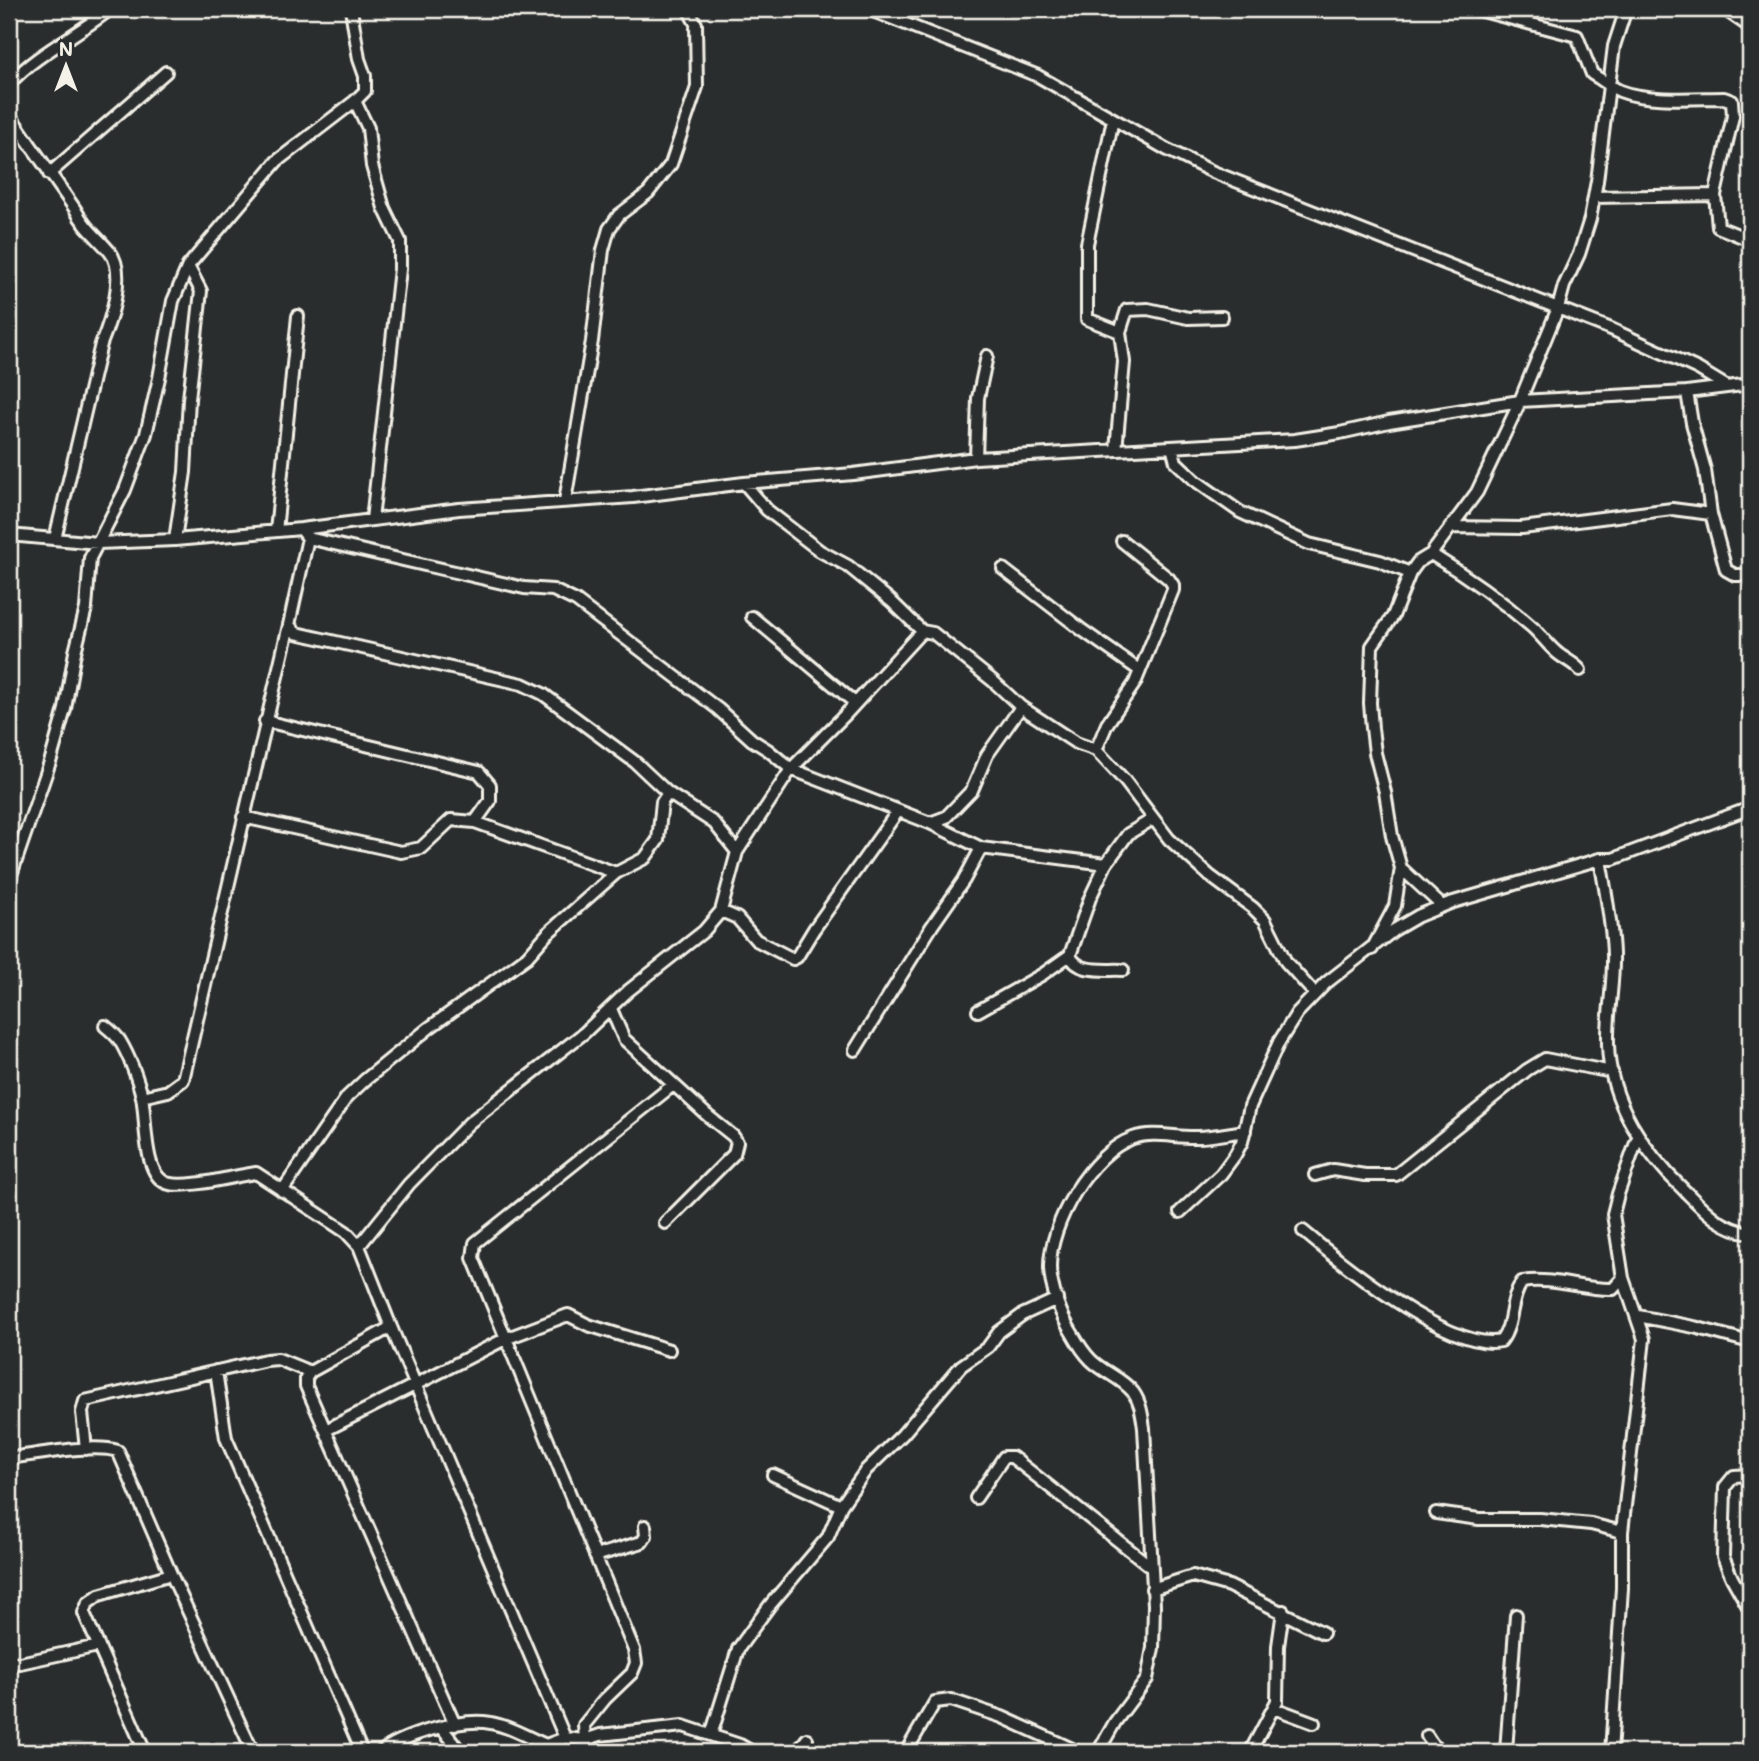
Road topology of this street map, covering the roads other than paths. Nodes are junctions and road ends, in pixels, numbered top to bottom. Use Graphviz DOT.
graph roads {
  1 [pos="110,9"];
  2 [pos="351,9"];
  3 [pos="688,9"];
  4 [pos="869,9"];
  5 [pos="1475,9"];
  6 [pos="1626,9"];
  7 [pos="1724,9"];
  8 [pos="1750,27"];
  9 [pos="166,72"];
  10 [pos="1610,83"];
  11 [pos="9,84"];
  12 [pos="355,102"];
  13 [pos="9,115"];
  14 [pos="1113,119"];
  15 [pos="49,174"];
  16 [pos="1715,195"];
  17 [pos="1594,197"];
  18 [pos="1750,240"];
  19 [pos="188,266"];
  20 [pos="1558,308"];
  21 [pos="298,316"];
  22 [pos="1222,317"];
  23 [pos="1120,332"];
  24 [pos="987,355"];
  25 [pos="1750,384"];
  26 [pos="1726,386"];
  27 [pos="1687,392"];
  28 [pos="1520,401"];
  29 [pos="1172,447"];
  30 [pos="1116,450"];
  31 [pos="976,458"];
  32 [pos="744,483"];
  33 [pos="565,501"];
  34 [pos="1711,514"];
  35 [pos="372,520"];
  36 [pos="1450,527"];
  37 [pos="276,531"];
  38 [pos="305,533"];
  39 [pos="9,535"];
  40 [pos="55,539"];
  41 [pos="175,540"];
  42 [pos="1122,541"];
  43 [pos="98,543"];
  44 [pos="1432,554"];
  45 [pos="1003,569"];
  46 [pos="1410,573"];
  47 [pos="1750,575"];
  48 [pos="752,617"];
  49 [pos="289,625"];
  50 [pos="922,631"];
  51 [pos="1139,670"];
  52 [pos="1580,670"];
  53 [pos="855,703"];
  54 [pos="1021,707"];
  55 [pos="265,721"];
  56 [pos="1096,750"];
  57 [pos="791,769"];
  58 [pos="668,793"];
  59 [pos="1750,808"];
  60 [pos="898,811"];
  61 [pos="243,817"];
  62 [pos="1153,819"];
  63 [pos="475,822"];
  64 [pos="930,823"];
  65 [pos="981,848"];
  66 [pos="737,852"];
  67 [pos="1600,859"];
  68 [pos="1106,864"];
  69 [pos="1401,869"];
  70 [pos="616,873"];
  71 [pos="9,881"];
  72 [pos="1442,906"];
  73 [pos="721,911"];
  74 [pos="1372,949"];
  75 [pos="1070,955"];
  76 [pos="1123,970"];
  77 [pos="1314,993"];
  78 [pos="611,1009"];
  79 [pos="978,1011"];
  80 [pos="105,1026"];
  81 [pos="855,1050"];
  82 [pos="1612,1072"];
  83 [pos="673,1085"];
  84 [pos="142,1097"];
  85 [pos="1245,1131"];
  86 [pos="1638,1137"];
  87 [pos="1315,1175"];
  88 [pos="282,1191"];
  89 [pos="1180,1212"];
  90 [pos="665,1223"];
  91 [pos="1303,1231"];
  92 [pos="1750,1233"];
  93 [pos="359,1246"];
  94 [pos="1623,1278"];
  95 [pos="1057,1299"];
  96 [pos="1637,1316"];
  97 [pos="391,1326"];
  98 [pos="505,1339"];
  99 [pos="1750,1342"];
  100 [pos="669,1350"];
  101 [pos="216,1371"];
  102 [pos="310,1372"];
  103 [pos="416,1384"];
  104 [pos="326,1430"];
  105 [pos="86,1449"];
  106 [pos="9,1458"];
  107 [pos="773,1475"];
  108 [pos="1750,1475"];
  109 [pos="976,1498"];
  110 [pos="841,1506"];
  111 [pos="1436,1513"];
  112 [pos="645,1527"];
  113 [pos="1622,1532"];
  114 [pos="595,1556"];
  115 [pos="1150,1566"];
  116 [pos="171,1574"];
  117 [pos="1152,1589"];
  118 [pos="1750,1610"];
  119 [pos="1283,1611"];
  120 [pos="1516,1615"];
  121 [pos="1322,1633"];
  122 [pos="98,1646"];
  123 [pos="9,1662"];
  124 [pos="1274,1708"];
  125 [pos="1314,1723"];
  126 [pos="455,1725"];
  127 [pos="442,1728"];
  128 [pos="711,1735"];
  129 [pos="1427,1736"];
  130 [pos="565,1738"];
  131 [pos="807,1739"];
  132 [pos="585,1740"];
  133 [pos="907,1750"];
  134 [pos="145,1752"];
  135 [pos="253,1752"];
  136 [pos="362,1752"];
  137 [pos="381,1752"];
  138 [pos="461,1752"];
  139 [pos="590,1752"];
  140 [pos="752,1752"];
  141 [pos="797,1752"];
  142 [pos="1079,1752"];
  143 [pos="1098,1752"];
  144 [pos="1250,1752"];
  145 [pos="1444,1752"];
  146 [pos="1504,1752"];
  147 [pos="1611,1752"];
  1 -- 11 [label="street"];
  2 -- 12 [label="street"];
  3 -- 33 [label="street"];
  4 -- 14 [label="street"];
  5 -- 10 [label="street"];
  6 -- 10 [label="street"];
  7 -- 8 [label="street"];
  9 -- 15 [label="street"];
  10 -- 16 [label="street"];
  10 -- 17 [label="street"];
  12 -- 19 [label="street"];
  12 -- 35 [label="street"];
  13 -- 15 [label="street"];
  14 -- 20 [label="street"];
  14 -- 23 [label="street"];
  15 -- 40 [label="street"];
  16 -- 17 [label="street"];
  16 -- 18 [label="street"];
  17 -- 20 [label="street"];
  19 -- 41 [label="street"];
  19 -- 43 [label="street"];
  20 -- 26 [label="street"];
  20 -- 28 [label="street"];
  21 -- 37 [label="street"];
  22 -- 23 [label="street"];
  23 -- 30 [label="street"];
  24 -- 31 [label="street"];
  25 -- 26 [label="street"];
  26 -- 27 [label="street"];
  27 -- 28 [label="street"];
  27 -- 34 [label="street"];
  28 -- 29 [label="street"];
  28 -- 36 [label="street"];
  29 -- 30 [label="street"];
  29 -- 46 [label="street"];
  30 -- 31 [label="street"];
  31 -- 32 [label="street"];
  32 -- 33 [label="street"];
  32 -- 50 [label="street"];
  33 -- 35 [label="street"];
  34 -- 36 [label="street"];
  34 -- 47 [label="street"];
  35 -- 38 [label="street"];
  36 -- 44 [label="street"];
  37 -- 38 [label="street"];
  37 -- 41 [label="street"];
  38 -- 49 [label="street"];
  38 -- 57 [label="street"];
  39 -- 40 [label="street"];
  40 -- 43 [label="street"];
  41 -- 43 [label="street"];
  42 -- 51 [label="street"];
  43 -- 71 [label="street"];
  44 -- 46 [label="street"];
  44 -- 52 [label="street"];
  45 -- 51 [label="street"];
  46 -- 69 [label="street"];
  48 -- 53 [label="street"];
  49 -- 55 [label="street"];
  49 -- 58 [label="street"];
  50 -- 53 [label="street"];
  50 -- 54 [label="street"];
  51 -- 56 [label="street"];
  53 -- 57 [label="street"];
  54 -- 56 [label="street"];
  54 -- 64 [label="street"];
  55 -- 61 [label="street"];
  55 -- 63 [label="street"];
  56 -- 62 [label="street"];
  57 -- 60 [label="street"];
  57 -- 66 [label="street"];
  58 -- 66 [label="street"];
  58 -- 70 [label="street"];
  59 -- 67 [label="street"];
  60 -- 64 [label="street"];
  60 -- 73 [label="street"];
  61 -- 63 [label="street"];
  61 -- 84 [label="street"];
  62 -- 68 [label="street"];
  62 -- 77 [label="street"];
  63 -- 70 [label="street"];
  64 -- 65 [label="street"];
  65 -- 68 [label="street"];
  65 -- 81 [label="street"];
  66 -- 73 [label="street"];
  67 -- 72 [label="street"];
  67 -- 82 [label="street"];
  68 -- 75 [label="street"];
  69 -- 72 [label="street"];
  69 -- 74 [label="street"];
  70 -- 88 [label="street"];
  72 -- 74 [label="street"];
  73 -- 78 [label="street"];
  74 -- 77 [label="street"];
  75 -- 76 [label="street"];
  75 -- 79 [label="street"];
  77 -- 85 [label="street"];
  78 -- 83 [label="street"];
  78 -- 93 [label="street"];
  80 -- 84 [label="street"];
  82 -- 86 [label="street"];
  82 -- 87 [label="street"];
  83 -- 90 [label="street"];
  83 -- 98 [label="street"];
  84 -- 88 [label="street"];
  85 -- 89 [label="street"];
  85 -- 95 [label="street"];
  86 -- 92 [label="street"];
  86 -- 94 [label="street"];
  88 -- 93 [label="street"];
  91 -- 94 [label="street"];
  93 -- 97 [label="street"];
  94 -- 96 [label="street"];
  95 -- 110 [label="street"];
  95 -- 115 [label="street"];
  96 -- 99 [label="street"];
  96 -- 113 [label="street"];
  97 -- 102 [label="street"];
  97 -- 103 [label="street"];
  98 -- 100 [label="street"];
  98 -- 103 [label="street"];
  98 -- 114 [label="street"];
  101 -- 102 [label="street"];
  101 -- 105 [label="street"];
  101 -- 136 [label="street"];
  102 -- 104 [label="street"];
  103 -- 104 [label="street"];
  103 -- 130 [label="street"];
  104 -- 126 [label="street"];
  105 -- 106 [label="street"];
  105 -- 116 [label="street"];
  107 -- 110 [label="street"];
  108 -- 118 [label="street"];
  109 -- 115 [label="street"];
  110 -- 128 [label="street"];
  111 -- 113 [label="street"];
  112 -- 114 [label="street"];
  113 -- 147 [label="street"];
  114 -- 132 [label="street"];
  115 -- 117 [label="street"];
  116 -- 122 [label="street"];
  116 -- 135 [label="street"];
  117 -- 119 [label="street"];
  117 -- 143 [label="street"];
  119 -- 121 [label="street"];
  119 -- 124 [label="street"];
  120 -- 146 [label="street"];
  122 -- 123 [label="street"];
  122 -- 134 [label="street"];
  124 -- 125 [label="street"];
  124 -- 144 [label="street"];
  126 -- 127 [label="street"];
  126 -- 130 [label="street"];
  127 -- 137 [label="street"];
  127 -- 138 [label="street"];
  128 -- 132 [label="street"];
  128 -- 140 [label="street"];
  129 -- 145 [label="street"];
  130 -- 132 [label="street"];
  131 -- 141 [label="street"];
  132 -- 139 [label="street"];
  133 -- 142 [label="street"];
}
